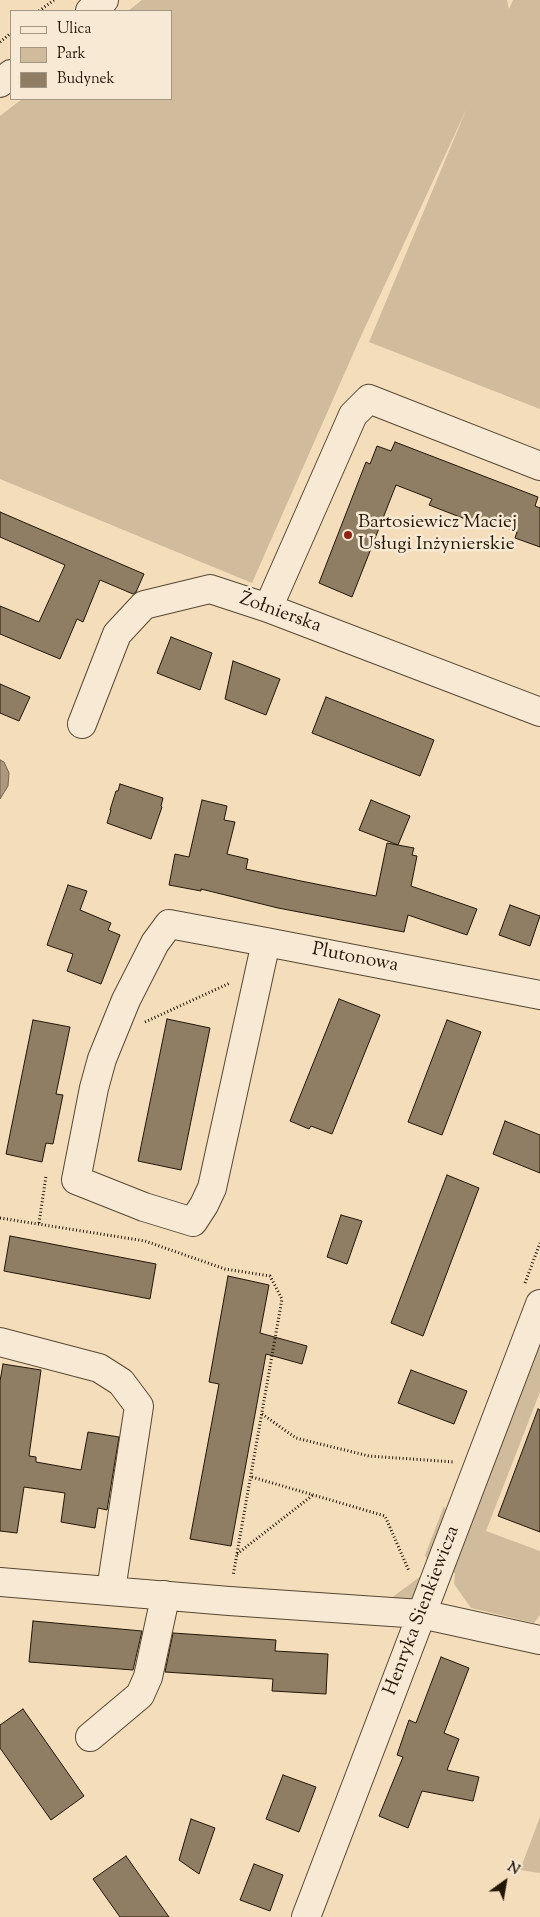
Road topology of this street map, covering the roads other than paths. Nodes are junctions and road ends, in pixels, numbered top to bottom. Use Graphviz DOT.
graph roads {
  1 [pos="104,0"];
  2 [pos="91,10"];
  3 [pos="10,75"];
  4 [pos="0,83"];
  5 [pos="540,466"];
  6 [pos="268,608"];
  7 [pos="540,712"];
  8 [pos="82,724"];
  9 [pos="266,942"];
  10 [pos="540,995"];
  11 [pos="540,1304"];
  12 [pos="0,1342"];
  13 [pos="0,1582"];
  14 [pos="111,1590"];
  15 [pos="164,1595"];
  16 [pos="421,1614"];
  17 [pos="540,1640"];
  18 [pos="90,1737"];
  19 [pos="306,1917"];
  1 -- 2 [label="street"];
  3 -- 4 [label="street"];
  5 -- 6 [label="street"];
  6 -- 7 [label="street, Żołnierska"];
  6 -- 8 [label="street, Żołnierska"];
  9 -- 9 [label="street, Plutonowa"];
  9 -- 10 [label="street, Plutonowa"];
  11 -- 16 [label="street, Henryka Sienkiewicza"];
  12 -- 14 [label="street"];
  13 -- 14 [label="street"];
  14 -- 15 [label="street"];
  15 -- 16 [label="street"];
  15 -- 18 [label="street"];
  16 -- 17 [label="street"];
  16 -- 19 [label="street, Henryka Sienkiewicza"];
}
